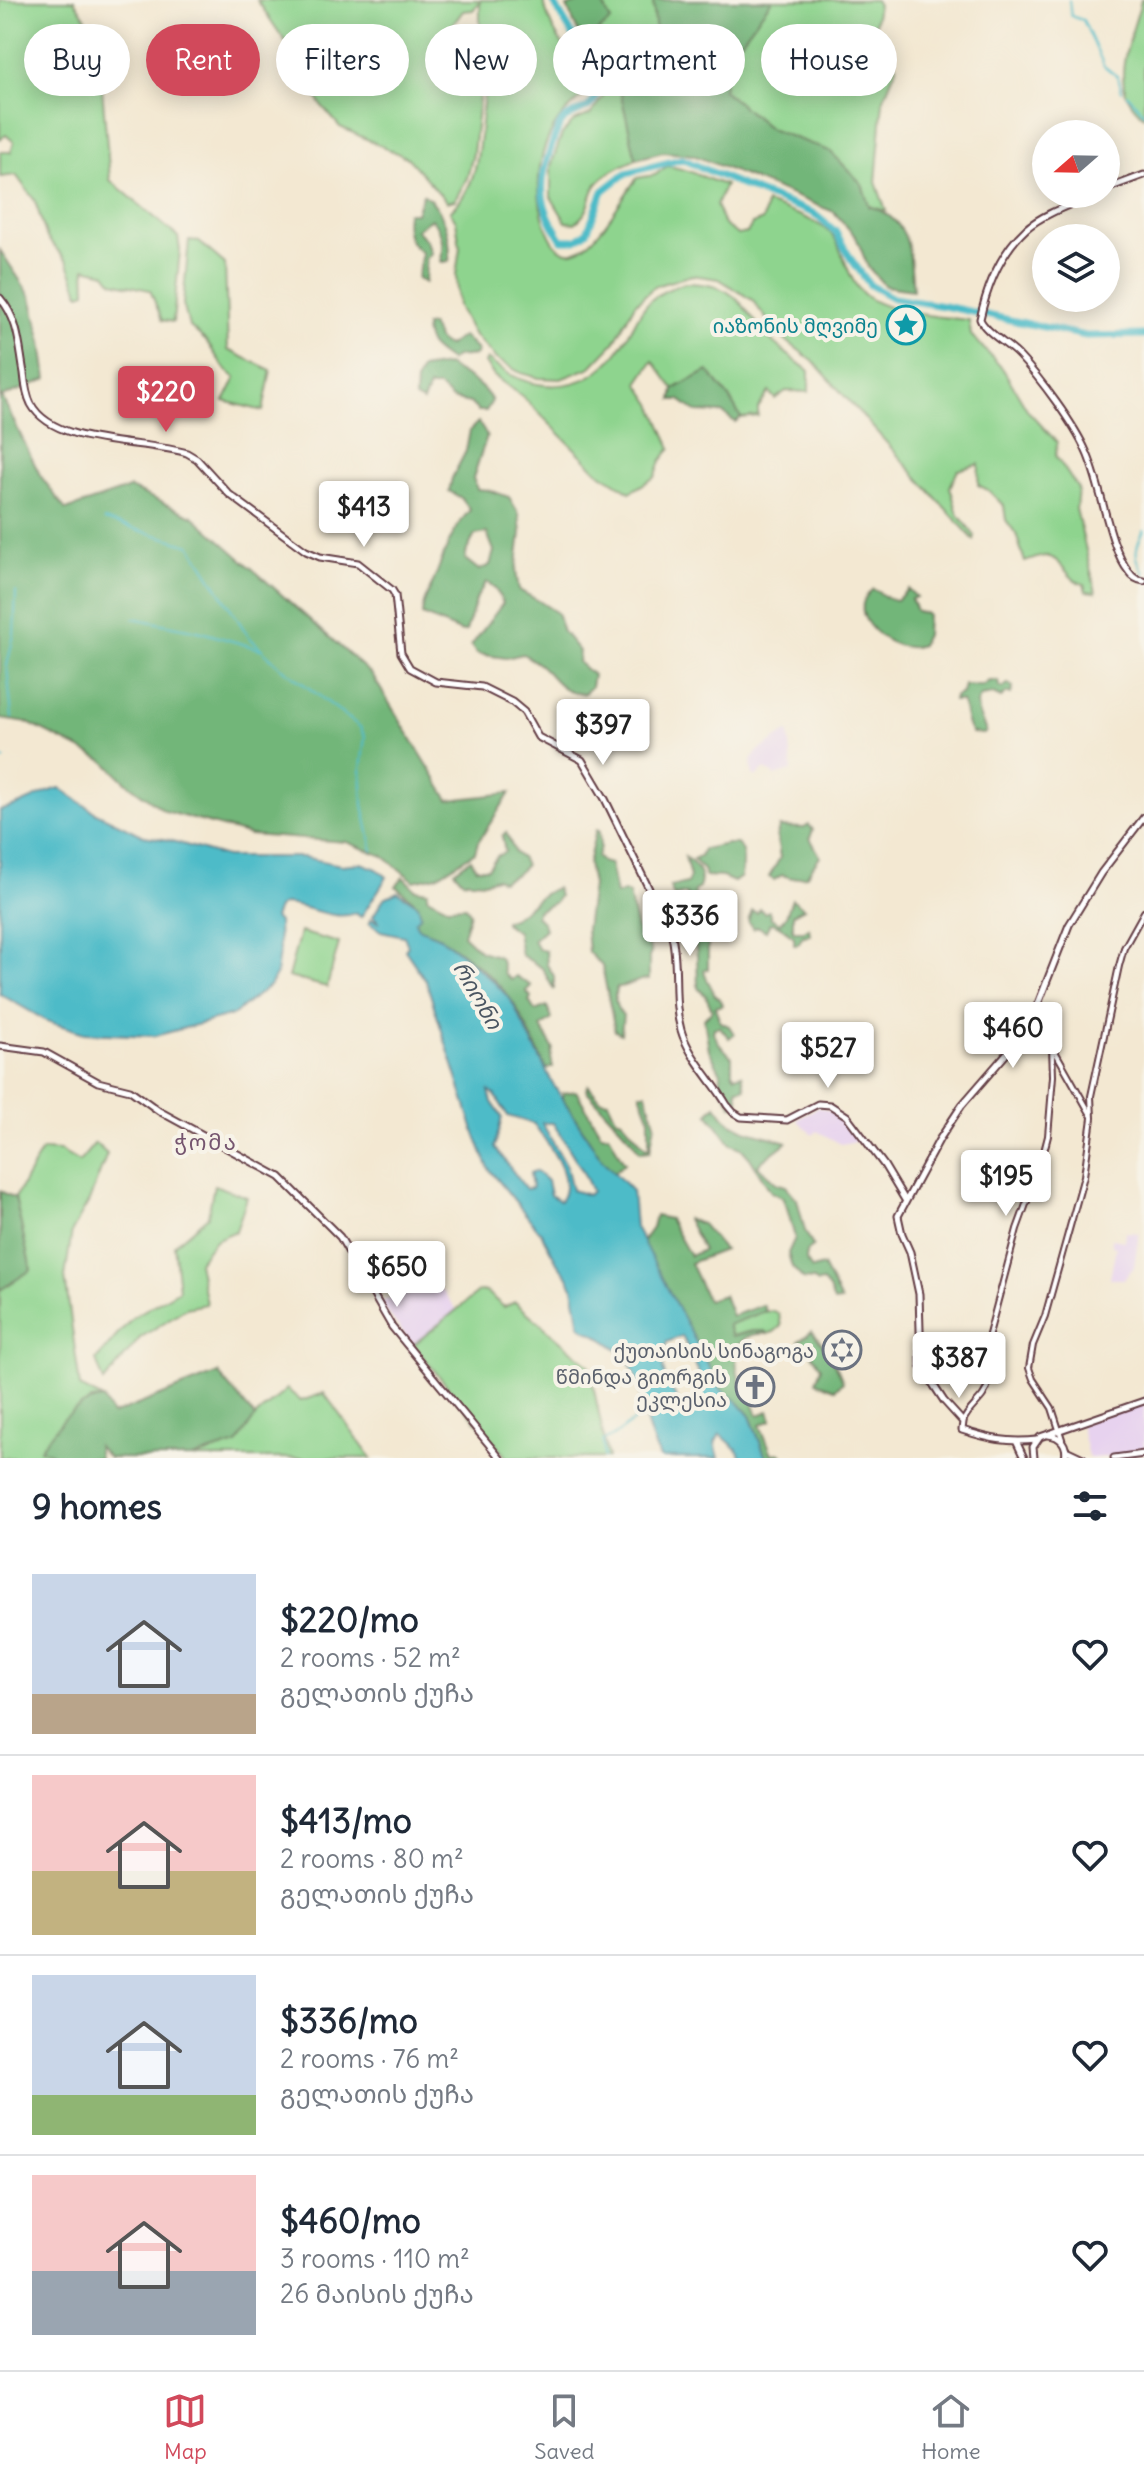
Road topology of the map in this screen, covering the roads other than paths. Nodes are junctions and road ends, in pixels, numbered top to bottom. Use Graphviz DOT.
graph roads {
  1 [pos="1144,175"];
  2 [pos="1120,184"];
  3 [pos="1067,208"];
  4 [pos="0,298"];
  5 [pos="1144,581"];
  6 [pos="1144,817"];
  7 [pos="1144,912"];
  8 [pos="1034,1014"];
  9 [pos="0,1046"];
  10 [pos="1052,1046"];
  11 [pos="1092,1118"];
  12 [pos="905,1200"];
  13 [pos="1144,1401"];
  14 [pos="963,1422"];
  15 [pos="1060,1430"];
  16 [pos="1047,1435"];
  17 [pos="1037,1440"];
  18 [pos="1063,1442"];
  19 [pos="1017,1443"];
  20 [pos="1066,1450"];
  21 [pos="1144,1454"];
  22 [pos="1033,1457"];
  23 [pos="500,1458"];
  24 [pos="1024,1458"];
  25 [pos="1065,1458"];
  26 [pos="1083,1458"];
  27 [pos="1114,1458"];
  1 -- 2 [label="main road"];
  3 -- 5 [label="main road"];
  4 -- 12 [label="main road"];
  6 -- 8 [label="main road"];
  7 -- 11 [label="street"];
  8 -- 10 [label="street"];
  8 -- 12 [label="main road"];
  9 -- 23 [label="main road"];
  10 -- 11 [label="street"];
  10 -- 14 [label="street"];
  11 -- 15 [label="street"];
  12 -- 14 [label="main road"];
  13 -- 15 [label="main road"];
  14 -- 19 [label="main road"];
  15 -- 16 [label="main road"];
  15 -- 18 [label="street"];
  16 -- 17 [label="main road"];
  16 -- 18 [label="main road"];
  17 -- 19 [label="main road"];
  17 -- 22 [label="main road"];
  18 -- 20 [label="main road"];
  19 -- 22 [label="main road"];
  19 -- 24 [label="main road"];
  20 -- 25 [label="main road"];
  20 -- 26 [label="main road"];
  21 -- 27 [label="main road"];
}
